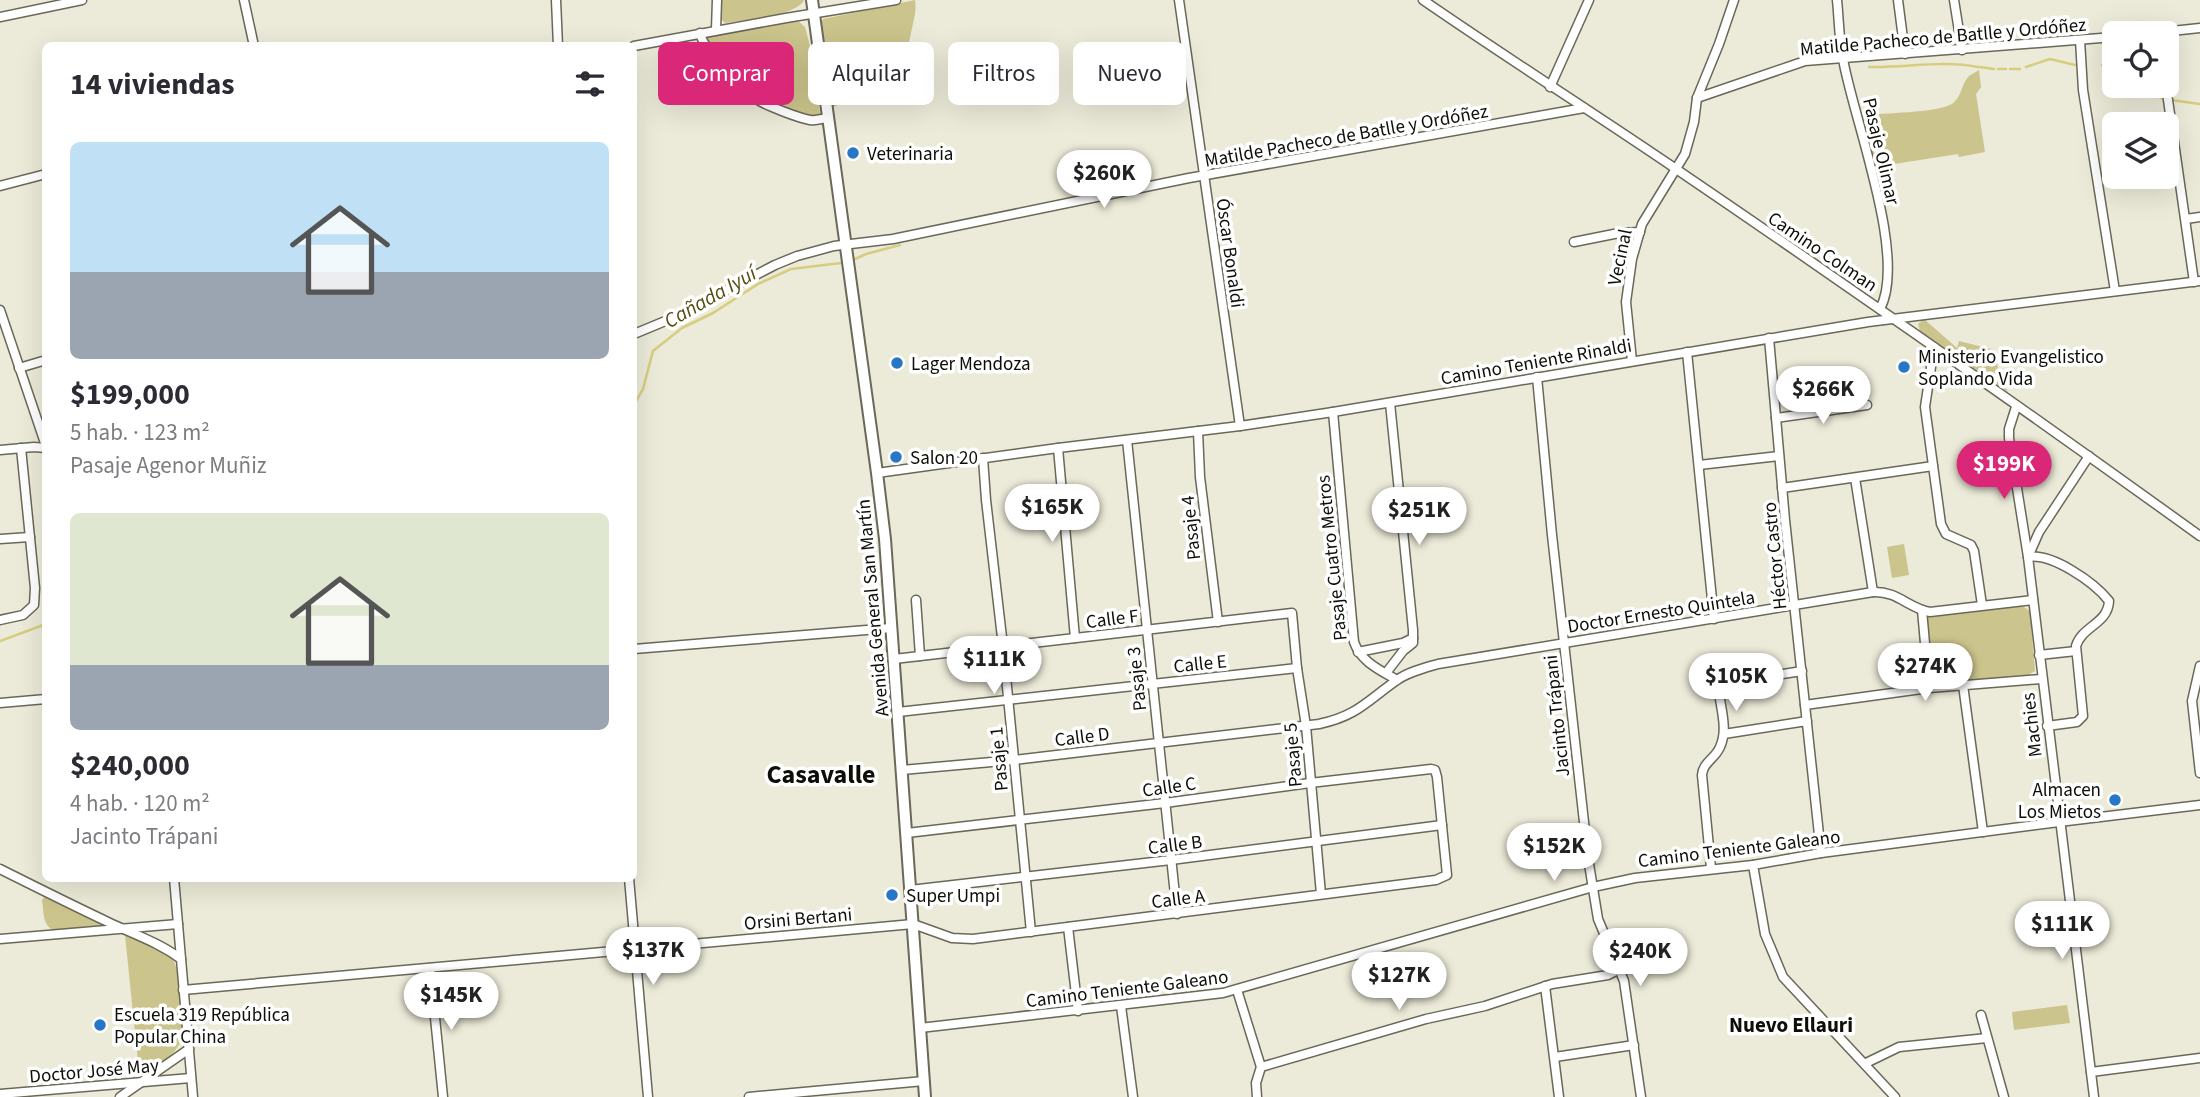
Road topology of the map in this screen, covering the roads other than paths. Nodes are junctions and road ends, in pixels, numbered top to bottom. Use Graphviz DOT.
graph roads {
  1 [pos="82,0"];
  2 [pos="244,0"];
  3 [pos="556,0"];
  4 [pos="717,0"];
  5 [pos="811,0"];
  6 [pos="896,0"];
  7 [pos="1179,0"];
  8 [pos="1423,0"];
  9 [pos="1589,0"];
  10 [pos="1734,0"];
  11 [pos="1837,0"];
  12 [pos="1898,0"];
  13 [pos="1954,0"];
  14 [pos="813,13"];
  15 [pos="0,17"];
  16 [pos="2200,28"];
  17 [pos="716,30"];
  18 [pos="2179,31"];
  19 [pos="700,33"];
  20 [pos="2102,38"];
  21 [pos="2080,40"];
  22 [pos="253,42"];
  23 [pos="558,42"];
  24 [pos="637,45"];
  25 [pos="1962,50"];
  26 [pos="1905,54"];
  27 [pos="1843,58"];
  28 [pos="1550,87"];
  29 [pos="1696,97"];
  30 [pos="2168,98"];
  31 [pos="1584,108"];
  32 [pos="827,118"];
  33 [pos="1676,169"];
  34 [pos="42,175"];
  35 [pos="1204,176"];
  36 [pos="0,186"];
  37 [pos="2200,217"];
  38 [pos="2186,219"];
  39 [pos="1640,232"];
  40 [pos="1574,242"];
  41 [pos="845,244"];
  42 [pos="2197,281"];
  43 [pos="2115,291"];
  44 [pos="1880,309"];
  45 [pos="0,310"];
  46 [pos="1894,319"];
  47 [pos="637,333"];
  48 [pos="1769,338"];
  49 [pos="1934,347"];
  50 [pos="1687,352"];
  51 [pos="42,361"];
  52 [pos="1632,361"];
  53 [pos="19,368"];
  54 [pos="1537,377"];
  55 [pos="1390,403"];
  56 [pos="1867,405"];
  57 [pos="2017,407"];
  58 [pos="1333,412"];
  59 [pos="1776,418"];
  60 [pos="1240,426"];
  61 [pos="42,431"];
  62 [pos="1198,431"];
  63 [pos="1127,440"];
  64 [pos="42,447"];
  65 [pos="21,448"];
  66 [pos="1058,448"];
  67 [pos="0,450"];
  68 [pos="1779,456"];
  69 [pos="2089,456"];
  70 [pos="983,458"];
  71 [pos="1699,465"];
  72 [pos="1933,466"];
  73 [pos="877,473"];
  74 [pos="1855,478"];
  75 [pos="1782,488"];
  76 [pos="2200,536"];
  77 [pos="30,537"];
  78 [pos="0,539"];
  79 [pos="2028,557"];
  80 [pos="1872,592"];
  81 [pos="916,600"];
  82 [pos="2032,600"];
  83 [pos="1795,604"];
  84 [pos="1982,605"];
  85 [pos="1922,610"];
  86 [pos="1292,613"];
  87 [pos="1713,619"];
  88 [pos="0,620"];
  89 [pos="1218,622"];
  90 [pos="891,628"];
  91 [pos="1147,629"];
  92 [pos="1075,638"];
  93 [pos="1413,638"];
  94 [pos="1564,643"];
  95 [pos="1003,646"];
  96 [pos="637,649"];
  97 [pos="2076,651"];
  98 [pos="1358,652"];
  99 [pos="2039,655"];
  100 [pos="920,656"];
  101 [pos="894,659"];
  102 [pos="2200,666"];
  103 [pos="1297,668"];
  104 [pos="1802,671"];
  105 [pos="1386,673"];
  106 [pos="2042,678"];
  107 [pos="1397,680"];
  108 [pos="1153,684"];
  109 [pos="1963,685"];
  110 [pos="1929,688"];
  111 [pos="42,699"];
  112 [pos="1009,701"];
  113 [pos="0,703"];
  114 [pos="1805,705"];
  115 [pos="898,712"];
  116 [pos="1807,721"];
  117 [pos="1306,726"];
  118 [pos="2047,726"];
  119 [pos="1724,734"];
  120 [pos="1159,744"];
  121 [pos="1014,760"];
  122 [pos="902,770"];
  123 [pos="2200,773"];
  124 [pos="1310,783"];
  125 [pos="1165,803"];
  126 [pos="2200,805"];
  127 [pos="1020,820"];
  128 [pos="2059,821"];
  129 [pos="1442,825"];
  130 [pos="1983,832"];
  131 [pos="907,833"];
  132 [pos="1317,841"];
  133 [pos="1821,853"];
  134 [pos="1171,860"];
  135 [pos="1754,865"];
  136 [pos="1711,868"];
  137 [pos="0,869"];
  138 [pos="1025,877"];
  139 [pos="174,882"];
  140 [pos="629,882"];
  141 [pos="1592,887"];
  142 [pos="911,890"];
  143 [pos="1321,894"];
  144 [pos="1177,914"];
  145 [pos="178,924"];
  146 [pos="913,924"];
  147 [pos="1068,927"];
  148 [pos="124,929"];
  149 [pos="1031,932"];
  150 [pos="0,939"];
  151 [pos="635,948"];
  152 [pos="181,959"];
  153 [pos="430,968"];
  154 [pos="1620,968"];
  155 [pos="1545,986"];
  156 [pos="183,990"];
  157 [pos="1237,990"];
  158 [pos="1121,1006"];
  159 [pos="1078,1011"];
  160 [pos="1981,1015"];
  161 [pos="920,1028"];
  162 [pos="1987,1038"];
  163 [pos="1634,1045"];
  164 [pos="188,1049"];
  165 [pos="1555,1057"];
  166 [pos="2200,1058"];
  167 [pos="1866,1063"];
  168 [pos="1261,1068"];
  169 [pos="2091,1072"];
  170 [pos="191,1078"];
  171 [pos="924,1081"];
  172 [pos="140,1083"];
  173 [pos="62,1093"];
  174 [pos="0,1094"];
  175 [pos="786,1095"];
  176 [pos="120,1097"];
  177 [pos="193,1097"];
  178 [pos="443,1097"];
  179 [pos="648,1097"];
  180 [pos="749,1097"];
  181 [pos="925,1097"];
  182 [pos="1133,1097"];
  183 [pos="1257,1097"];
  184 [pos="1559,1097"];
  185 [pos="1641,1097"];
  186 [pos="1895,1097"];
  187 [pos="2004,1097"];
  188 [pos="2094,1097"];
  1 -- 15 [label="street"];
  2 -- 22 [label="street"];
  3 -- 23 [label="street"];
  4 -- 17 [label="street"];
  5 -- 14 [label="main road, Avenida General San Martín"];
  6 -- 14 [label="street"];
  7 -- 35 [label="street, Óscar Bonaldi"];
  8 -- 28 [label="street, Camino Colman"];
  9 -- 28 [label="street"];
  10 -- 29 [label="street, Vecinal"];
  11 -- 27 [label="street, Pasaje Olimar"];
  12 -- 26 [label="street"];
  13 -- 25 [label="street"];
  14 -- 17 [label="street"];
  14 -- 32 [label="main road, Avenida General San Martín"];
  16 -- 18 [label="street"];
  17 -- 19 [label="street"];
  19 -- 24 [label="street"];
  19 -- 32 [label="street"];
  20 -- 21 [label="street, Matilde Pacheco de Batlle y Ordóñez"];
  21 -- 25 [label="street, Matilde Pacheco de Batlle y Ordóñez"];
  21 -- 43 [label="street"];
  25 -- 26 [label="street, Matilde Pacheco de Batlle y Ordóñez"];
  26 -- 27 [label="street, Matilde Pacheco de Batlle y Ordóñez"];
  27 -- 29 [label="street, Matilde Pacheco de Batlle y Ordóñez"];
  27 -- 44 [label="street, Pasaje Olimar"];
  28 -- 31 [label="street, Camino Colman"];
  29 -- 33 [label="street, Vecinal"];
  30 -- 38 [label="street"];
  31 -- 33 [label="street, Camino Colman"];
  31 -- 35 [label="street, Matilde Pacheco de Batlle y Ordóñez"];
  32 -- 41 [label="main road, Avenida General San Martín"];
  33 -- 39 [label="street, Vecinal"];
  33 -- 44 [label="street, Camino Colman"];
  34 -- 36 [label="street"];
  35 -- 41 [label="street, Matilde Pacheco de Batlle y Ordóñez"];
  35 -- 60 [label="street, Óscar Bonaldi"];
  37 -- 38 [label="street"];
  38 -- 42 [label="street"];
  39 -- 40 [label="street"];
  39 -- 52 [label="street, Vecinal"];
  41 -- 47 [label="street, Matilde Pacheco de Batlle y Ordóñez"];
  41 -- 73 [label="main road, Avenida General San Martín"];
  42 -- 43 [label="street, Camino Teniente Rinaldi"];
  43 -- 46 [label="street, Camino Teniente Rinaldi"];
  44 -- 46 [label="street, Camino Colman"];
  45 -- 53 [label="street"];
  46 -- 48 [label="street, Camino Teniente Rinaldi"];
  46 -- 49 [label="street, Camino Colman"];
  48 -- 50 [label="street, Camino Teniente Rinaldi"];
  48 -- 59 [label="street, Héctor Castro"];
  49 -- 57 [label="street, Camino Colman"];
  49 -- 72 [label="street"];
  50 -- 52 [label="street, Camino Teniente Rinaldi"];
  50 -- 71 [label="street"];
  51 -- 53 [label="street"];
  52 -- 54 [label="street, Camino Teniente Rinaldi"];
  53 -- 61 [label="street"];
  54 -- 55 [label="street, Camino Teniente Rinaldi"];
  54 -- 94 [label="street, Jacinto Trápani"];
  55 -- 58 [label="street, Camino Teniente Rinaldi"];
  55 -- 93 [label="street"];
  56 -- 59 [label="street"];
  57 -- 69 [label="street, Camino Colman"];
  57 -- 79 [label="street, Machies"];
  58 -- 60 [label="street, Camino Teniente Rinaldi"];
  58 -- 98 [label="street, Pasaje Cuatro Metros"];
  59 -- 68 [label="street, Héctor Castro"];
  60 -- 62 [label="street, Camino Teniente Rinaldi"];
  62 -- 63 [label="street, Camino Teniente Rinaldi"];
  62 -- 89 [label="street, Pasaje 4"];
  63 -- 66 [label="street, Camino Teniente Rinaldi"];
  63 -- 91 [label="street, Pasaje 3"];
  64 -- 65 [label="street"];
  65 -- 67 [label="street"];
  65 -- 77 [label="street"];
  66 -- 70 [label="street, Camino Teniente Rinaldi"];
  66 -- 92 [label="street"];
  68 -- 71 [label="street"];
  68 -- 75 [label="street, Héctor Castro"];
  69 -- 76 [label="street, Camino Colman"];
  69 -- 79 [label="street"];
  70 -- 73 [label="street, Camino Teniente Rinaldi"];
  70 -- 95 [label="street, Pasaje 1"];
  71 -- 87 [label="street"];
  72 -- 74 [label="street"];
  72 -- 84 [label="street"];
  73 -- 90 [label="main road, Avenida General San Martín"];
  74 -- 75 [label="street"];
  74 -- 80 [label="street"];
  75 -- 83 [label="street, Héctor Castro"];
  77 -- 78 [label="street"];
  77 -- 88 [label="street"];
  79 -- 82 [label="street, Machies"];
  79 -- 97 [label="street"];
  80 -- 83 [label="street, Doctor Ernesto Quintela"];
  80 -- 85 [label="street, Doctor Ernesto Quintela"];
  81 -- 100 [label="street"];
  82 -- 84 [label="street"];
  82 -- 99 [label="street, Machies"];
  83 -- 87 [label="street, Doctor Ernesto Quintela"];
  83 -- 104 [label="street, Héctor Castro"];
  84 -- 85 [label="street"];
  85 -- 110 [label="street"];
  86 -- 89 [label="street, Calle F"];
  86 -- 103 [label="street, Pasaje 5"];
  87 -- 94 [label="street, Doctor Ernesto Quintela"];
  89 -- 91 [label="street, Calle F"];
  90 -- 96 [label="street"];
  90 -- 101 [label="main road, Avenida General San Martín"];
  91 -- 92 [label="street, Calle F"];
  91 -- 108 [label="street, Pasaje 3"];
  92 -- 95 [label="street, Calle F"];
  93 -- 98 [label="street"];
  93 -- 105 [label="street"];
  94 -- 107 [label="street, Doctor Ernesto Quintela"];
  94 -- 141 [label="street, Jacinto Trápani"];
  95 -- 100 [label="street, Calle F"];
  95 -- 112 [label="street, Pasaje 1"];
  97 -- 99 [label="street"];
  97 -- 118 [label="street"];
  98 -- 105 [label="street, Pasaje Cuatro Metros"];
  99 -- 106 [label="street, Machies"];
  100 -- 101 [label="street, Calle F"];
  101 -- 115 [label="main road, Avenida General San Martín"];
  102 -- 123 [label="street"];
  103 -- 108 [label="street, Calle E"];
  103 -- 117 [label="street, Pasaje 5"];
  104 -- 114 [label="street, Héctor Castro"];
  104 -- 119 [label="street"];
  105 -- 107 [label="street, Pasaje Cuatro Metros"];
  106 -- 109 [label="street"];
  106 -- 118 [label="street, Machies"];
  107 -- 117 [label="street, Doctor Ernesto Quintela"];
  108 -- 112 [label="street, Calle E"];
  108 -- 120 [label="street, Pasaje 3"];
  109 -- 110 [label="street"];
  109 -- 130 [label="street"];
  110 -- 114 [label="street"];
  111 -- 113 [label="street"];
  112 -- 115 [label="street, Calle E"];
  112 -- 121 [label="street, Pasaje 1"];
  114 -- 116 [label="street, Héctor Castro"];
  115 -- 122 [label="main road, Avenida General San Martín"];
  116 -- 119 [label="street"];
  116 -- 133 [label="street, Héctor Castro"];
  117 -- 120 [label="street, Calle D"];
  117 -- 124 [label="street, Pasaje 5"];
  118 -- 128 [label="street, Machies"];
  119 -- 136 [label="street"];
  120 -- 121 [label="street, Calle D"];
  120 -- 125 [label="street, Pasaje 3"];
  121 -- 122 [label="street, Calle D"];
  121 -- 127 [label="street, Pasaje 1"];
  122 -- 131 [label="main road, Avenida General San Martín"];
  124 -- 125 [label="street, Calle C"];
  124 -- 129 [label="street, Calle C"];
  124 -- 132 [label="street, Pasaje 5"];
  125 -- 127 [label="street, Calle C"];
  125 -- 134 [label="street, Pasaje 3"];
  126 -- 128 [label="street, Camino Teniente Galeano"];
  127 -- 131 [label="street, Calle C"];
  127 -- 138 [label="street, Pasaje 1"];
  128 -- 130 [label="street, Camino Teniente Galeano"];
  128 -- 169 [label="street, Machies"];
  129 -- 132 [label="street, Calle B"];
  129 -- 143 [label="street, Calle A"];
  130 -- 133 [label="street, Camino Teniente Galeano"];
  131 -- 142 [label="main road, Avenida General San Martín"];
  132 -- 134 [label="street, Calle B"];
  132 -- 143 [label="street, Pasaje 5"];
  133 -- 135 [label="street, Camino Teniente Galeano"];
  134 -- 138 [label="street, Calle B"];
  134 -- 144 [label="street, Pasaje 3"];
  135 -- 136 [label="street, Camino Teniente Galeano"];
  135 -- 167 [label="street"];
  136 -- 141 [label="street, Camino Teniente Galeano"];
  137 -- 148 [label="street"];
  138 -- 142 [label="street, Calle B"];
  138 -- 149 [label="street, Pasaje 1"];
  139 -- 145 [label="street"];
  140 -- 151 [label="street"];
  141 -- 154 [label="street, Jacinto Trápani"];
  141 -- 157 [label="street, Camino Teniente Galeano"];
  142 -- 146 [label="main road, Avenida General San Martín"];
  143 -- 144 [label="street, Calle A"];
  144 -- 147 [label="street, Calle A"];
  145 -- 148 [label="street"];
  145 -- 152 [label="street"];
  146 -- 149 [label="street, Calle A"];
  146 -- 151 [label="street, Orsini Bertani"];
  146 -- 161 [label="main road, Avenida General San Martín"];
  147 -- 149 [label="street, Calle A"];
  147 -- 159 [label="street"];
  148 -- 150 [label="street"];
  148 -- 152 [label="street"];
  151 -- 153 [label="street, Orsini Bertani"];
  151 -- 179 [label="street"];
  152 -- 156 [label="street"];
  153 -- 156 [label="street, Orsini Bertani"];
  153 -- 178 [label="street"];
  154 -- 155 [label="street"];
  154 -- 163 [label="street, Jacinto Trápani"];
  155 -- 165 [label="street"];
  155 -- 168 [label="street"];
  156 -- 164 [label="street"];
  157 -- 158 [label="street, Camino Teniente Galeano"];
  157 -- 168 [label="street"];
  158 -- 159 [label="street, Camino Teniente Galeano"];
  158 -- 182 [label="street"];
  159 -- 161 [label="street, Camino Teniente Galeano"];
  160 -- 162 [label="street"];
  161 -- 171 [label="main road, Avenida General San Martín"];
  162 -- 167 [label="street"];
  162 -- 187 [label="street"];
  163 -- 165 [label="street"];
  163 -- 185 [label="street, Jacinto Trápani"];
  164 -- 170 [label="street"];
  164 -- 172 [label="street"];
  165 -- 184 [label="street"];
  166 -- 169 [label="street"];
  167 -- 186 [label="street"];
  168 -- 183 [label="street"];
  169 -- 188 [label="street, Machies"];
  170 -- 172 [label="street, Doctor José May"];
  170 -- 177 [label="street"];
  171 -- 175 [label="street"];
  171 -- 181 [label="main road, Avenida General San Martín"];
  172 -- 173 [label="street, Doctor José May"];
  172 -- 176 [label="street"];
  173 -- 174 [label="street, Doctor José May"];
  175 -- 180 [label="street"];
}
